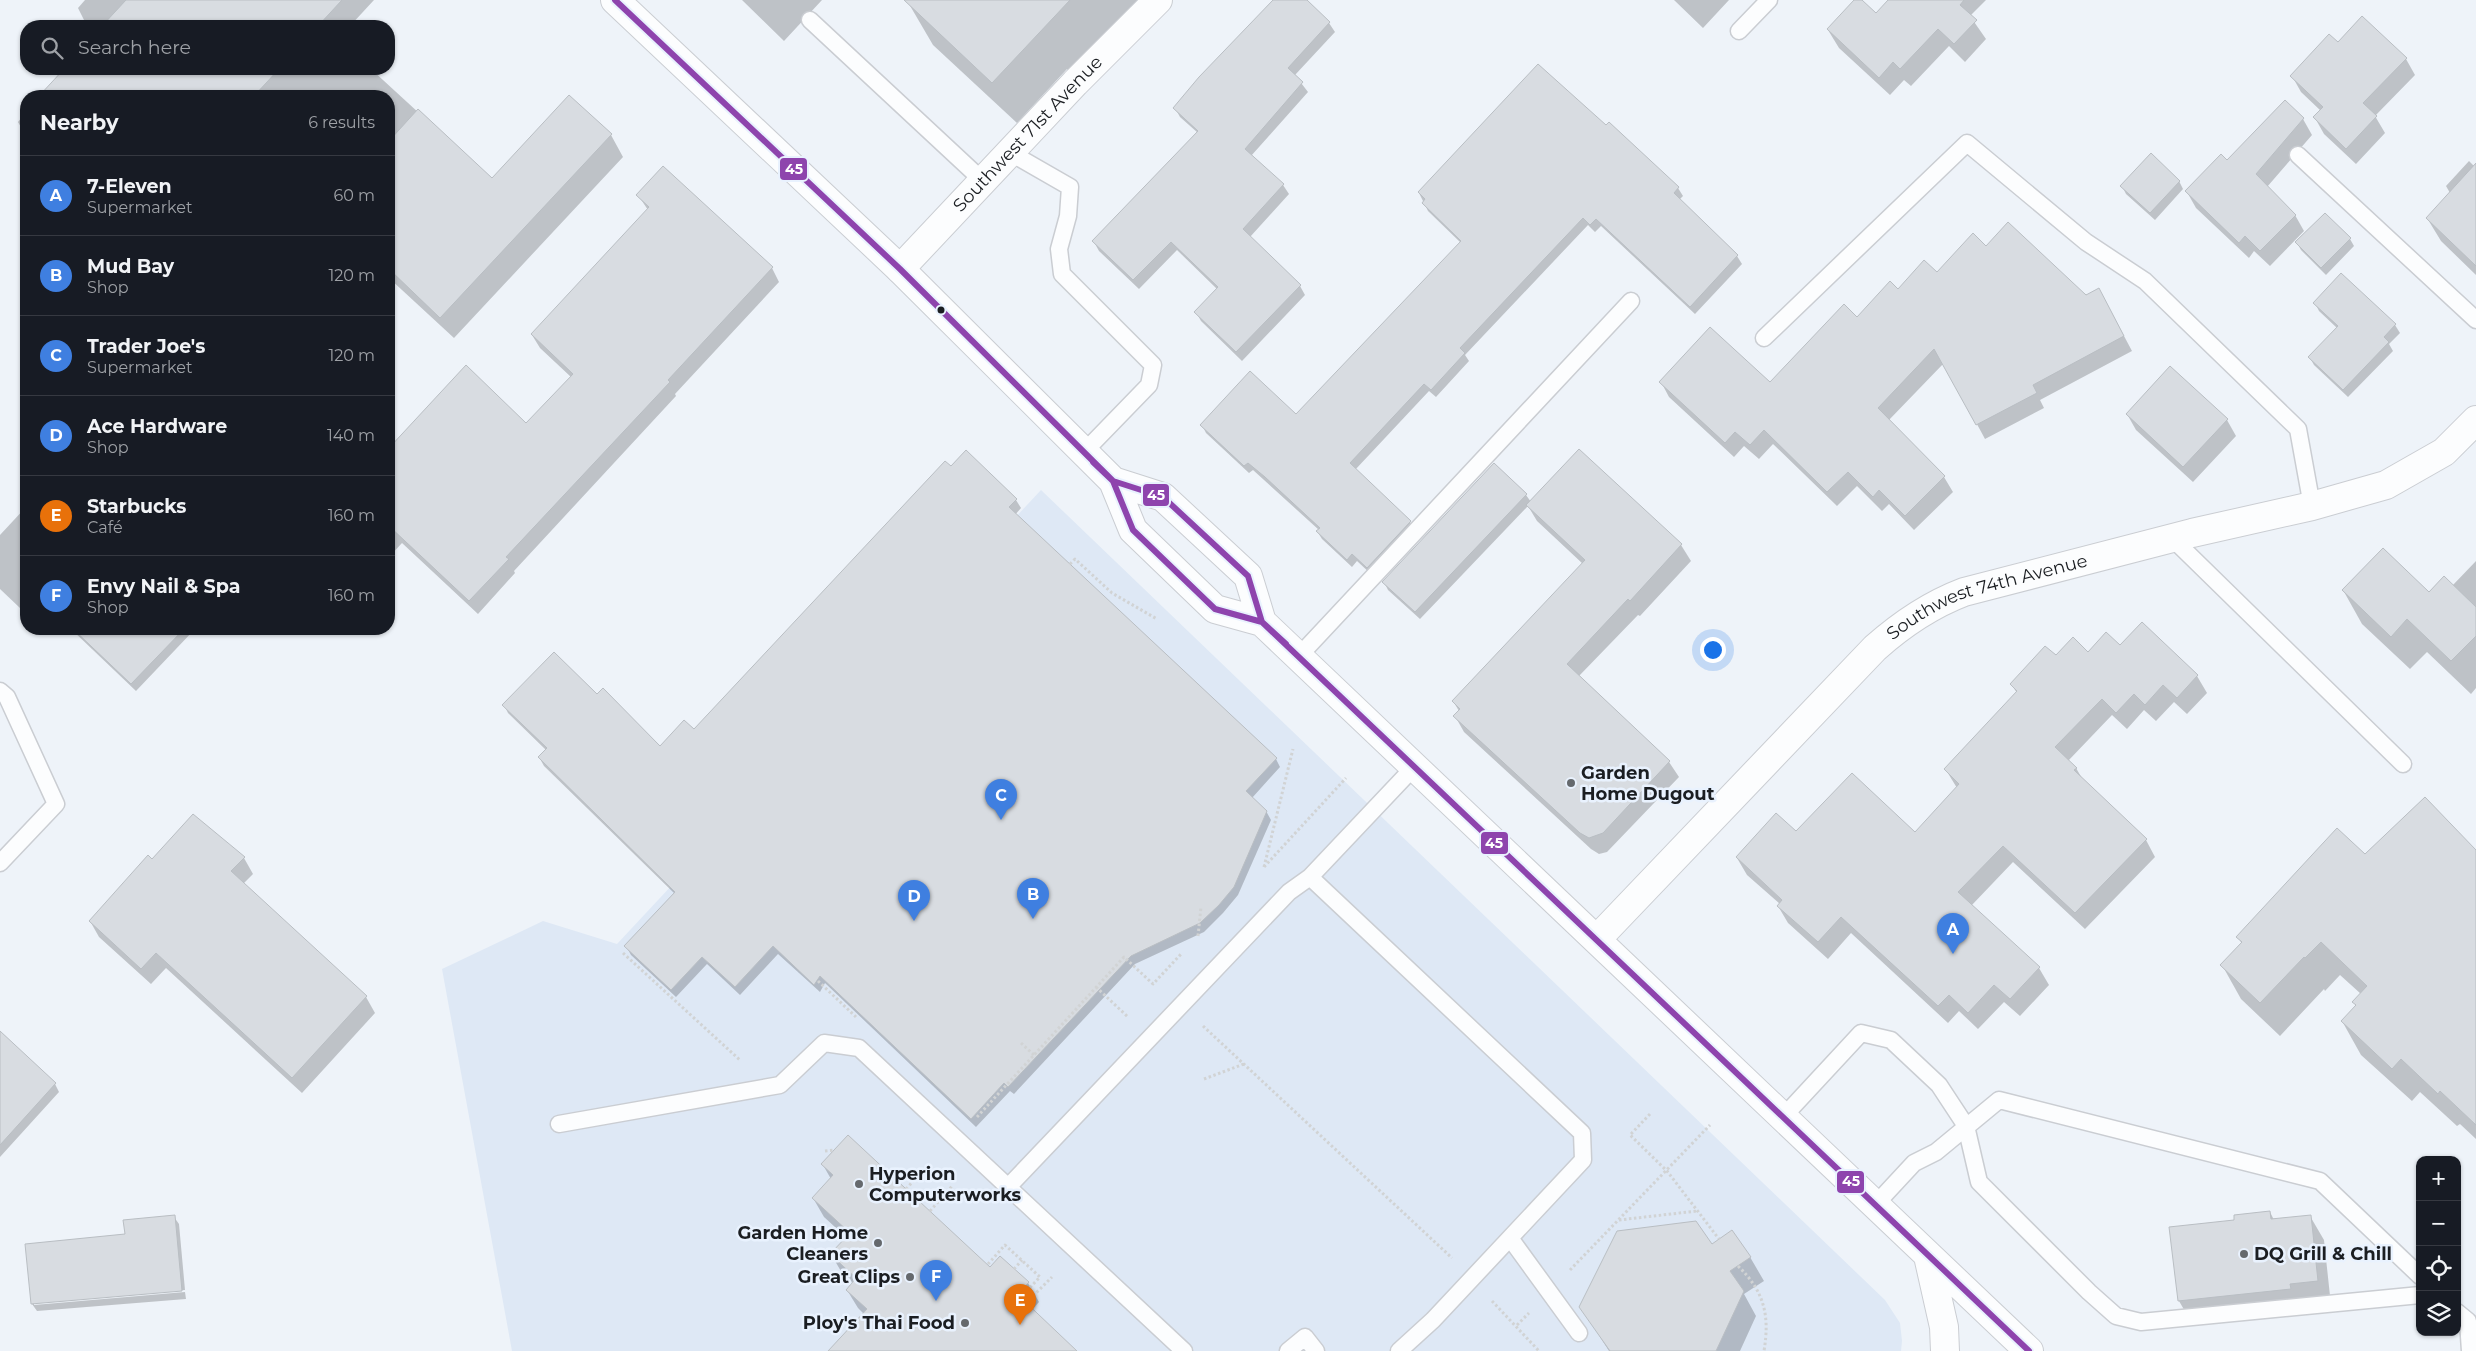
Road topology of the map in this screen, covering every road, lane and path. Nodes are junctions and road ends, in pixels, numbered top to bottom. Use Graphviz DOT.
graph roads {
  1 [pos="615,0"];
  2 [pos="1158,0"];
  3 [pos="1768,0"];
  4 [pos="810,20"];
  5 [pos="1739,31"];
  6 [pos="1009,152"];
  7 [pos="2298,155"];
  8 [pos="983,181"];
  9 [pos="900,269"];
  10 [pos="1631,301"];
  11 [pos="2476,320"];
  12 [pos="1764,338"];
  13 [pos="2476,420"];
  14 [pos="1084,452"];
  15 [pos="1113,481"];
  16 [pos="2312,506"];
  17 [pos="2173,539"];
  18 [pos="1070,564"];
  19 [pos="1156,619"];
  20 [pos="1262,622"];
  21 [pos="1299,656"];
  22 [pos="0,691"];
  23 [pos="1293,749"];
  24 [pos="2403,764"];
  25 [pos="1415,766"];
  26 [pos="1346,778"];
  27 [pos="0,863"];
  28 [pos="1310,878"];
  29 [pos="1201,906"];
  30 [pos="1198,936"];
  31 [pos="1597,939"];
  32 [pos="623,953"];
  33 [pos="1182,953"];
  34 [pos="818,981"];
  35 [pos="1096,988"];
  36 [pos="1128,1017"];
  37 [pos="857,1018"];
  38 [pos="1203,1026"];
  39 [pos="1021,1043"];
  40 [pos="1034,1055"];
  41 [pos="1244,1064"];
  42 [pos="748,1068"];
  43 [pos="1204,1079"];
  44 [pos="1650,1114"];
  45 [pos="1783,1117"];
  46 [pos="559,1124"];
  47 [pos="970,1124"];
  48 [pos="1710,1125"];
  49 [pos="1966,1126"];
  50 [pos="834,1150"];
  51 [pos="825,1151"];
  52 [pos="928,1165"];
  53 [pos="1667,1170"];
  54 [pos="953,1186"];
  55 [pos="1008,1186"];
  56 [pos="906,1188"];
  57 [pos="1875,1205"];
  58 [pos="1698,1210"];
  59 [pos="930,1211"];
  60 [pos="1619,1220"];
  61 [pos="1510,1238"];
  62 [pos="1719,1239"];
  63 [pos="1928,1256"];
  64 [pos="1022,1260"];
  65 [pos="1454,1260"];
  66 [pos="988,1264"];
  67 [pos="1738,1266"];
  68 [pos="1014,1269"];
  69 [pos="2416,1272"];
  70 [pos="1567,1273"];
  71 [pos="1052,1277"];
  72 [pos="2416,1295"];
  73 [pos="1020,1298"];
  74 [pos="1492,1300"];
  75 [pos="1026,1304"];
  76 [pos="2461,1315"];
  77 [pos="1526,1316"];
  78 [pos="1517,1325"];
  79 [pos="1579,1333"];
  80 [pos="1184,1351"];
  81 [pos="1288,1351"];
  82 [pos="1316,1351"];
  83 [pos="1399,1351"];
  84 [pos="1539,1351"];
  85 [pos="1764,1351"];
  86 [pos="1945,1351"];
  87 [pos="2029,1351"];
  88 [pos="2470,1351"];
  1 -- 9 [label="main road"];
  2 -- 6 [label="main road, Southwest 71st Avenue"];
  3 -- 5 [label="lane"];
  4 -- 8 [label="lane"];
  6 -- 8 [label="main road, Southwest 71st Avenue"];
  6 -- 14 [label="lane"];
  7 -- 11 [label="lane"];
  8 -- 9 [label="main road, Southwest 71st Avenue"];
  9 -- 14 [label="main road"];
  10 -- 21 [label="lane"];
  12 -- 16 [label="lane"];
  13 -- 16 [label="main road, Southwest 74th Avenue"];
  14 -- 15 [label="main road"];
  15 -- 20 [label="main road"];
  15 -- 20 [label="main road"];
  16 -- 17 [label="main road, Southwest 74th Avenue"];
  17 -- 24 [label="lane"];
  17 -- 31 [label="main road, Southwest 74th Avenue"];
  18 -- 19 [label="path"];
  20 -- 21 [label="main road"];
  21 -- 25 [label="main road"];
  22 -- 27 [label="lane"];
  23 -- 26 [label="path"];
  25 -- 28 [label="lane"];
  25 -- 31 [label="main road"];
  28 -- 55 [label="lane"];
  28 -- 61 [label="lane"];
  29 -- 30 [label="path"];
  31 -- 45 [label="main road"];
  32 -- 42 [label="path"];
  33 -- 35 [label="path"];
  34 -- 37 [label="path"];
  35 -- 36 [label="path"];
  35 -- 40 [label="path"];
  38 -- 41 [label="path"];
  39 -- 40 [label="path"];
  40 -- 47 [label="path"];
  41 -- 43 [label="path"];
  41 -- 65 [label="path"];
  44 -- 53 [label="path"];
  45 -- 49 [label="lane"];
  45 -- 57 [label="main road"];
  46 -- 55 [label="lane"];
  48 -- 53 [label="path"];
  49 -- 57 [label="lane"];
  49 -- 69 [label="lane"];
  49 -- 72 [label="lane"];
  50 -- 51 [label="path"];
  52 -- 56 [label="path"];
  53 -- 58 [label="path"];
  53 -- 60 [label="path"];
  54 -- 59 [label="path"];
  55 -- 80 [label="lane"];
  57 -- 63 [label="main road"];
  58 -- 60 [label="path"];
  58 -- 62 [label="path"];
  60 -- 70 [label="path"];
  61 -- 79 [label="lane"];
  61 -- 83 [label="lane"];
  63 -- 86 [label="main road"];
  63 -- 87 [label="main road"];
  64 -- 66 [label="path"];
  64 -- 68 [label="path"];
  64 -- 73 [label="path"];
  67 -- 85 [label="path"];
  71 -- 75 [label="path"];
  74 -- 78 [label="path"];
  76 -- 88 [label="lane"];
  77 -- 78 [label="path"];
  78 -- 84 [label="path"];
  81 -- 82 [label="lane"];
}
